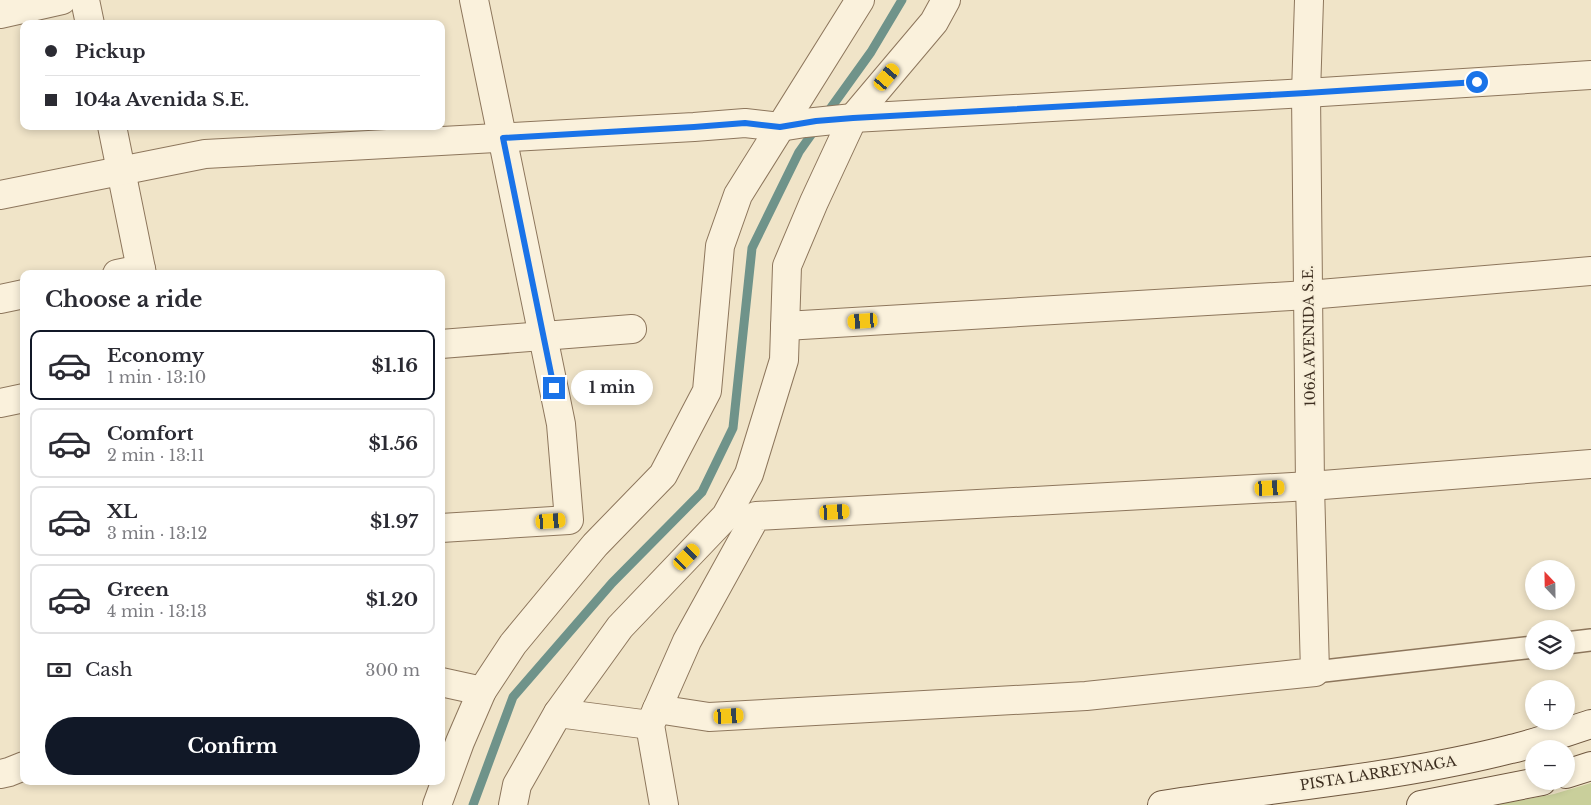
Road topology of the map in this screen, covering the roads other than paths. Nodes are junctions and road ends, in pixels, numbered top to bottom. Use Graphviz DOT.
graph roads {
  1 [pos="62,0"];
  2 [pos="85,0"];
  3 [pos="474,0"];
  4 [pos="860,0"];
  5 [pos="946,0"];
  6 [pos="1309,0"];
  7 [pos="0,14"];
  8 [pos="89,20"];
  9 [pos="1591,75"];
  10 [pos="1306,93"];
  11 [pos="816,122"];
  12 [pos="113,130"];
  13 [pos="503,138"];
  14 [pos="122,170"];
  15 [pos="0,195"];
  16 [pos="133,270"];
  17 [pos="1591,271"];
  18 [pos="20,295"];
  19 [pos="1308,295"];
  20 [pos="0,299"];
  21 [pos="785,326"];
  22 [pos="632,329"];
  23 [pos="542,335"];
  24 [pos="445,344"];
  25 [pos="20,399"];
  26 [pos="0,403"];
  27 [pos="1591,464"];
  28 [pos="748,474"];
  29 [pos="1310,486"];
  30 [pos="756,516"];
  31 [pos="445,528"];
  32 [pos="1591,640"];
  33 [pos="1575,642"];
  34 [pos="1525,648"];
  35 [pos="1315,672"];
  36 [pos="445,683"];
  37 [pos="482,691"];
  38 [pos="558,713"];
  39 [pos="654,717"];
  40 [pos="1591,724"];
  41 [pos="1591,766"];
  42 [pos="20,768"];
  43 [pos="1575,771"];
  44 [pos="0,774"];
  45 [pos="445,783"];
  46 [pos="1525,784"];
  47 [pos="444,785"];
  48 [pos="437,805"];
  49 [pos="513,805"];
  50 [pos="664,805"];
  51 [pos="1162,805"];
  52 [pos="1421,805"];
  1 -- 7 [label="street"];
  2 -- 8 [label="street"];
  3 -- 13 [label="street"];
  4 -- 11 [label="street"];
  5 -- 11 [label="street"];
  6 -- 10 [label="street, 106A AVENIDA S.E."];
  9 -- 10 [label="street"];
  10 -- 11 [label="street"];
  10 -- 19 [label="street, 106A AVENIDA S.E."];
  11 -- 13 [label="street"];
  11 -- 21 [label="street"];
  11 -- 37 [label="street"];
  12 -- 14 [label="street"];
  13 -- 14 [label="street"];
  13 -- 23 [label="street"];
  14 -- 15 [label="street"];
  14 -- 16 [label="street"];
  17 -- 19 [label="street"];
  18 -- 20 [label="street"];
  19 -- 21 [label="street"];
  19 -- 29 [label="street, 106A AVENIDA S.E."];
  21 -- 28 [label="street"];
  22 -- 23 [label="street"];
  23 -- 24 [label="street"];
  23 -- 31 [label="street"];
  25 -- 26 [label="street"];
  27 -- 29 [label="street"];
  28 -- 30 [label="street"];
  28 -- 38 [label="street"];
  29 -- 30 [label="street"];
  29 -- 35 [label="street, 106A AVENIDA S.E."];
  30 -- 39 [label="street"];
  32 -- 33 [label="street"];
  34 -- 35 [label="street"];
  35 -- 39 [label="street"];
  36 -- 37 [label="street"];
  37 -- 45 [label="street"];
  38 -- 39 [label="street"];
  38 -- 49 [label="street"];
  39 -- 50 [label="street"];
  40 -- 51 [label="street, PISTA LARREYNAGA"];
  41 -- 43 [label="street"];
  42 -- 44 [label="street"];
  46 -- 52 [label="street"];
  47 -- 48 [label="street"];
}
